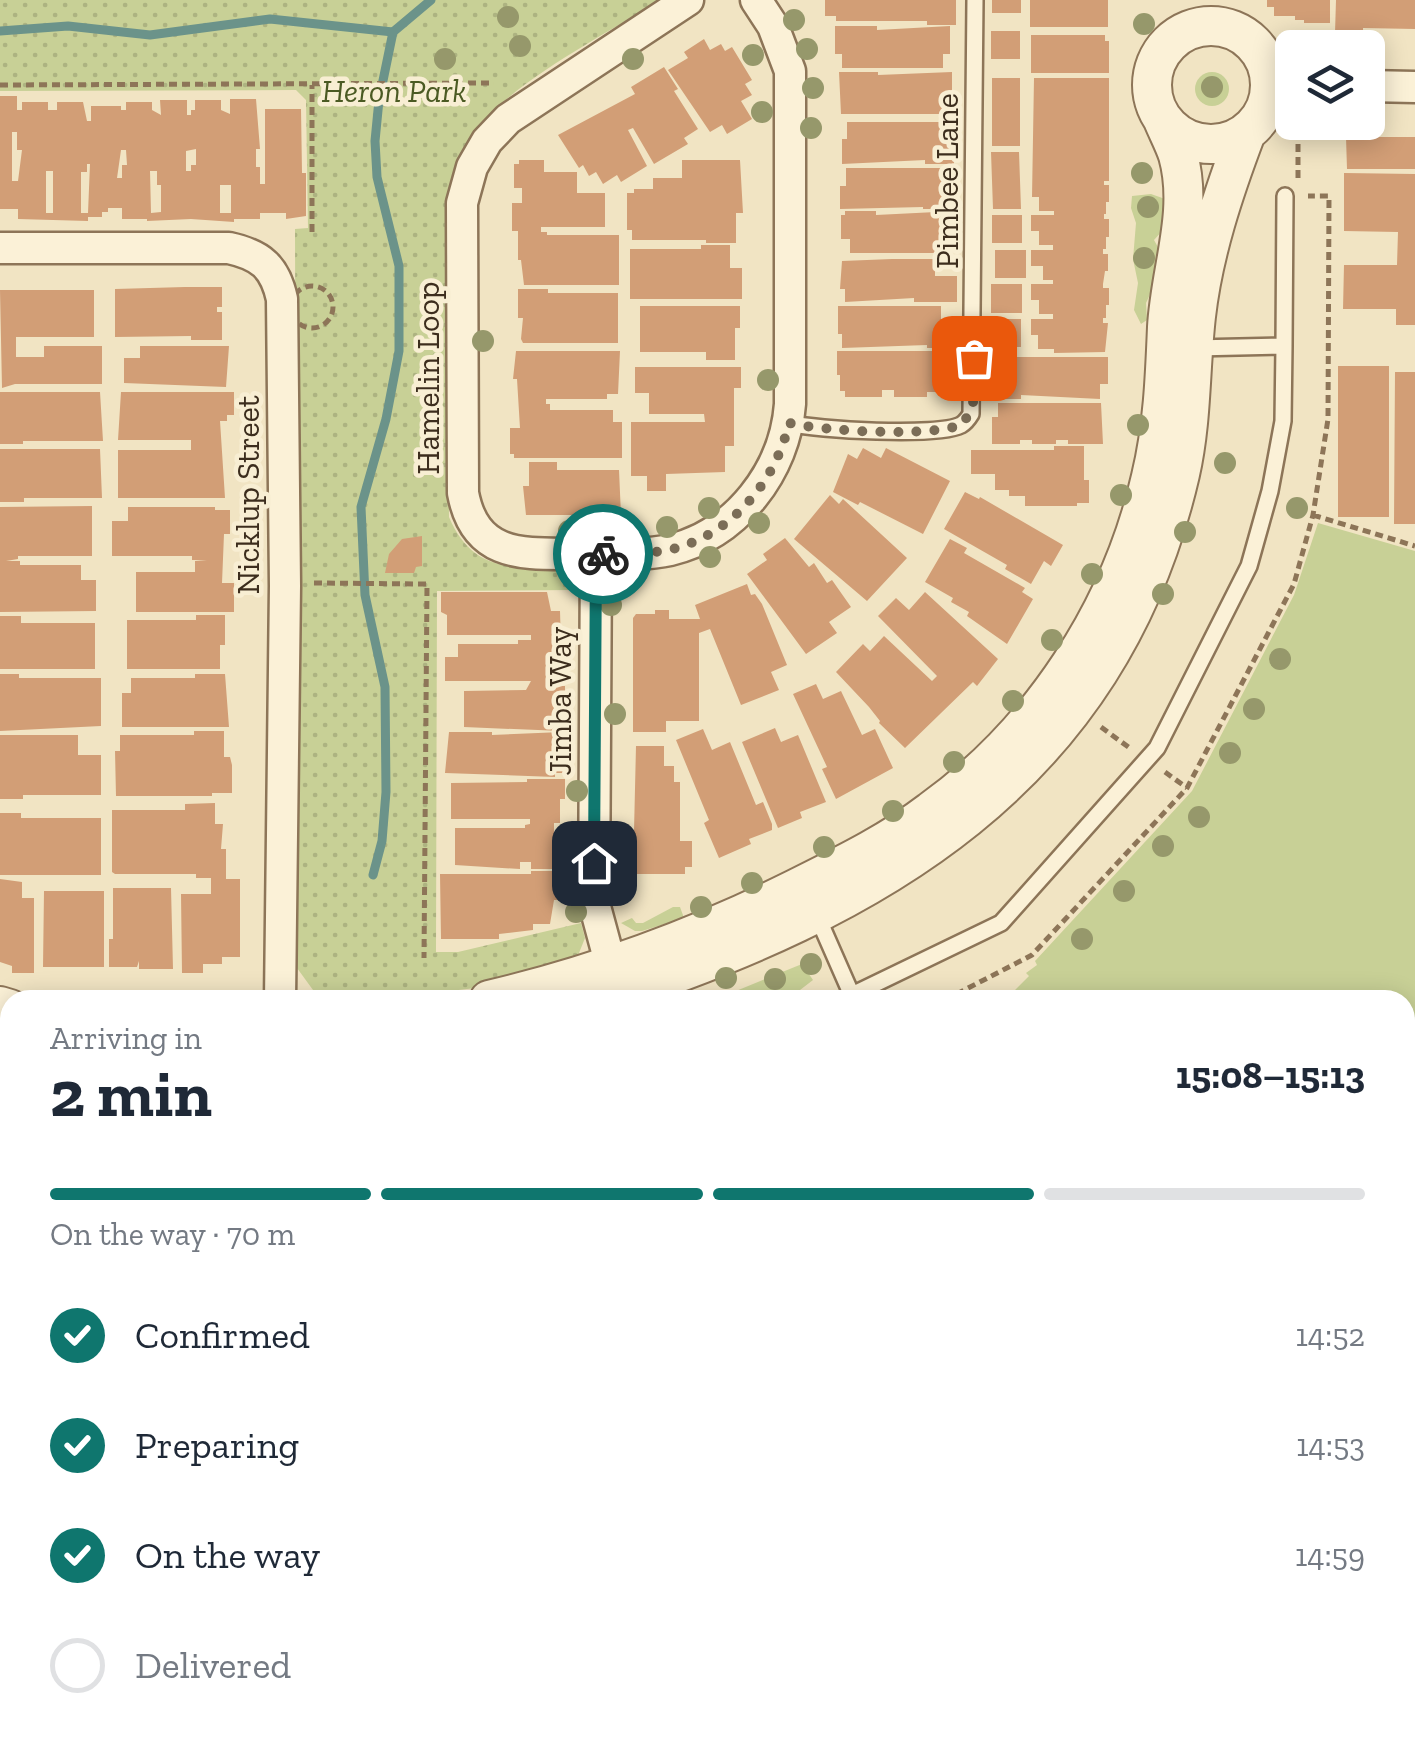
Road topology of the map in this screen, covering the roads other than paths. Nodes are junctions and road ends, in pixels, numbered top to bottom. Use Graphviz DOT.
graph roads {
  1 [pos="688,0"];
  2 [pos="756,0"];
  3 [pos="975,0"];
  4 [pos="1173,0"];
  5 [pos="1173,40"];
  6 [pos="1255,40"];
  7 [pos="1385,86"];
  8 [pos="1415,87"];
  9 [pos="1275,110"];
  10 [pos="1275,118"];
  11 [pos="1275,119"];
  12 [pos="1163,120"];
  13 [pos="1284,196"];
  14 [pos="0,248"];
  15 [pos="1284,346"];
  16 [pos="1194,348"];
  17 [pos="789,423"];
  18 [pos="596,554"];
  19 [pos="809,898"];
  20 [pos="605,983"];
  21 [pos="280,990"];
  22 [pos="529,990"];
  23 [pos="850,990"];
  24 [pos="867,990"];
  1 -- 18 [label="street, Hamelin Loop"];
  2 -- 17 [label="street, Hamelin Loop"];
  3 -- 17 [label="lane, Pimbee Lane"];
  4 -- 5 [label="street"];
  5 -- 6 [label="street"];
  5 -- 12 [label="street"];
  6 -- 9 [label="street"];
  7 -- 8 [label="street"];
  10 -- 12 [label="street"];
  11 -- 16 [label="street"];
  12 -- 19 [label="street"];
  13 -- 15 [label="lane"];
  14 -- 21 [label="street, Nicklup Street"];
  15 -- 16 [label="lane"];
  15 -- 24 [label="lane"];
  16 -- 19 [label="street"];
  17 -- 18 [label="street, Hamelin Loop"];
  18 -- 20 [label="street, Jimba Way"];
  19 -- 20 [label="street"];
  19 -- 23 [label="lane"];
  20 -- 22 [label="street"];
}
